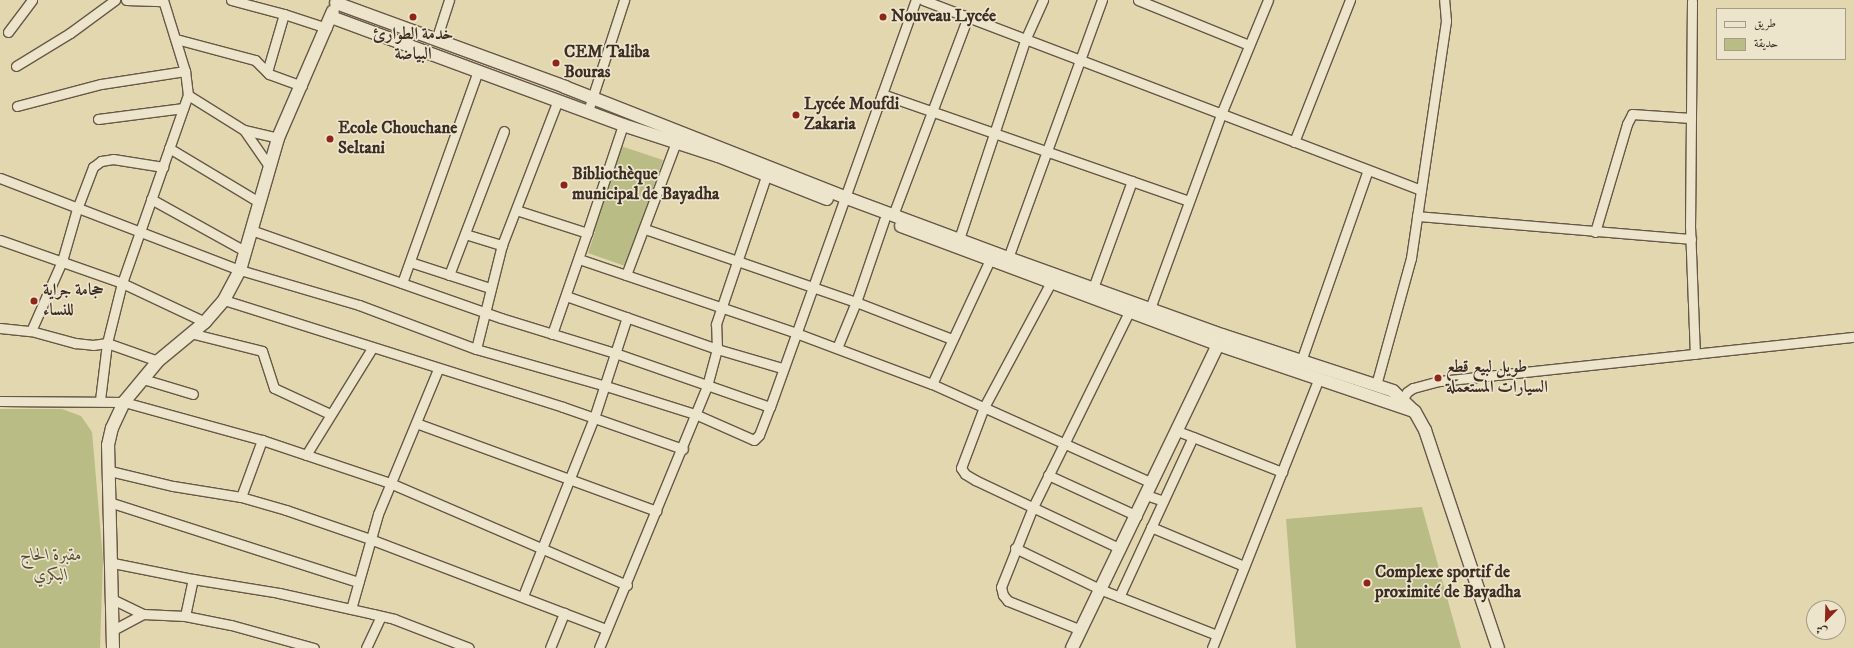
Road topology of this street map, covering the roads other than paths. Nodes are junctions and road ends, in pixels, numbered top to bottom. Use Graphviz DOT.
graph roads {
  1 [pos="32,0"];
  2 [pos="115,0"];
  3 [pos="126,0"];
  4 [pos="163,0"];
  5 [pos="231,0"];
  6 [pos="449,0"];
  7 [pos="624,0"];
  8 [pos="916,0"];
  9 [pos="923,0"];
  10 [pos="1043,0"];
  11 [pos="1102,0"];
  12 [pos="1138,0"];
  13 [pos="1268,0"];
  14 [pos="1350,0"];
  15 [pos="1444,0"];
  16 [pos="337,1"];
  17 [pos="1692,1"];
  18 [pos="284,14"];
  19 [pos="968,17"];
  20 [pos="329,23"];
  21 [pos="8,32"];
  22 [pos="176,38"];
  23 [pos="1026,38"];
  24 [pos="436,40"];
  25 [pos="1249,45"];
  26 [pos="1080,59"];
  27 [pos="16,66"];
  28 [pos="185,71"];
  29 [pos="478,71"];
  30 [pos="267,72"];
  31 [pos="302,86"];
  32 [pos="882,94"];
  33 [pos="188,95"];
  34 [pos="592,98"];
  35 [pos="558,100"];
  36 [pos="17,106"];
  37 [pos="183,108"];
  38 [pos="588,111"];
  39 [pos="933,111"];
  40 [pos="1221,114"];
  41 [pos="1691,118"];
  42 [pos="98,119"];
  43 [pos="623,125"];
  44 [pos="244,130"];
  45 [pos="504,131"];
  46 [pos="995,133"];
  47 [pos="278,138"];
  48 [pos="676,142"];
  49 [pos="1294,142"];
  50 [pos="169,148"];
  51 [pos="1046,151"];
  52 [pos="270,166"];
  53 [pos="163,167"];
  54 [pos="1368,170"];
  55 [pos="766,176"];
  56 [pos="0,178"];
  57 [pos="1132,181"];
  58 [pos="1421,190"];
  59 [pos="152,200"];
  60 [pos="843,201"];
  61 [pos="1189,201"];
  62 [pos="259,202"];
  63 [pos="77,209"];
  64 [pos="516,210"];
  65 [pos="1417,216"];
  66 [pos="888,217"];
  67 [pos="645,229"];
  68 [pos="251,230"];
  69 [pos="1595,232"];
  70 [pos="137,233"];
  71 [pos="587,233"];
  72 [pos="465,234"];
  73 [pos="959,239"];
  74 [pos="1691,239"];
  75 [pos="0,240"];
  76 [pos="502,245"];
  77 [pos="245,251"];
  78 [pos="1008,258"];
  79 [pos="579,259"];
  80 [pos="736,260"];
  81 [pos="62,261"];
  82 [pos="410,262"];
  83 [pos="989,262"];
  84 [pos="240,270"];
  85 [pos="449,275"];
  86 [pos="626,275"];
  87 [pos="122,283"];
  88 [pos="402,283"];
  89 [pos="1050,284"];
  90 [pos="812,286"];
  91 [pos="490,288"];
  92 [pos="1093,288"];
  93 [pos="566,296"];
  94 [pos="224,300"];
  95 [pos="856,302"];
  96 [pos="721,307"];
  97 [pos="485,312"];
  98 [pos="1129,312"];
  99 [pos="1148,314"];
  100 [pos="627,317"];
  101 [pos="205,322"];
  102 [pos="0,328"];
  103 [pos="31,331"];
  104 [pos="190,333"];
  105 [pos="796,333"];
  106 [pos="552,334"];
  107 [pos="1854,337"];
  108 [pos="952,339"];
  109 [pos="1220,340"];
  110 [pos="107,343"];
  111 [pos="372,348"];
  112 [pos="836,348"];
  113 [pos="476,349"];
  114 [pos="717,349"];
  115 [pos="615,353"];
  116 [pos="1695,354"];
  117 [pos="158,361"];
  118 [pos="1301,361"];
  119 [pos="782,368"];
  120 [pos="438,369"];
  121 [pos="143,379"];
  122 [pos="1318,380"];
  123 [pos="932,384"];
  124 [pos="1376,385"];
  125 [pos="606,386"];
  126 [pos="707,386"];
  127 [pos="193,394"];
  128 [pos="100,400"];
  129 [pos="0,401"];
  130 [pos="1400,401"];
  131 [pos="124,402"];
  132 [pos="770,407"];
  133 [pos="984,407"];
  134 [pos="330,414"];
  135 [pos="695,414"];
  136 [pos="594,418"];
  137 [pos="416,423"];
  138 [pos="1178,431"];
  139 [pos="1193,437"];
  140 [pos="262,440"];
  141 [pos="1063,443"];
  142 [pos="683,449"];
  143 [pos="306,455"];
  144 [pos="110,471"];
  145 [pos="1282,472"];
  146 [pos="1048,475"];
  147 [pos="570,478"];
  148 [pos="390,483"];
  149 [pos="1152,483"];
  150 [pos="1146,495"];
  151 [pos="241,497"];
  152 [pos="1163,501"];
  153 [pos="109,502"];
  154 [pos="1033,507"];
  155 [pos="656,511"];
  156 [pos="1137,516"];
  157 [pos="1152,527"];
  158 [pos="370,539"];
  159 [pos="1015,548"];
  160 [pos="540,549"];
  161 [pos="1121,549"];
  162 [pos="113,562"];
  163 [pos="1244,566"];
  164 [pos="193,580"];
  165 [pos="358,582"];
  166 [pos="627,585"];
  167 [pos="1102,590"];
  168 [pos="523,596"];
  169 [pos="1119,597"];
  170 [pos="112,599"];
  171 [pos="351,609"];
  172 [pos="564,612"];
  173 [pos="144,614"];
  174 [pos="184,616"];
  175 [pos="381,616"];
  176 [pos="606,629"];
  177 [pos="113,630"];
  178 [pos="1081,630"];
  179 [pos="1216,635"];
  180 [pos="113,648"];
  181 [pos="314,648"];
  182 [pos="366,648"];
  183 [pos="469,648"];
  184 [pos="550,648"];
  185 [pos="599,648"];
  186 [pos="1072,648"];
  187 [pos="1212,648"];
  188 [pos="1498,648"];
  1 -- 21 [label="street"];
  2 -- 27 [label="street"];
  3 -- 4 [label="street"];
  4 -- 22 [label="street"];
  5 -- 18 [label="street"];
  6 -- 24 [label="street"];
  7 -- 34 [label="street"];
  8 -- 32 [label="street"];
  9 -- 19 [label="street"];
  10 -- 23 [label="street"];
  11 -- 26 [label="street"];
  12 -- 25 [label="street"];
  13 -- 25 [label="street"];
  14 -- 49 [label="street"];
  15 -- 58 [label="street"];
  16 -- 20 [label="street"];
  16 -- 24 [label="street"];
  17 -- 41 [label="street"];
  18 -- 20 [label="street"];
  18 -- 30 [label="street"];
  19 -- 23 [label="street"];
  19 -- 39 [label="street"];
  20 -- 29 [label="street"];
  20 -- 31 [label="street"];
  22 -- 28 [label="street"];
  22 -- 30 [label="street"];
  23 -- 26 [label="street"];
  23 -- 46 [label="street"];
  24 -- 34 [label="street"];
  25 -- 40 [label="street"];
  26 -- 40 [label="street"];
  26 -- 51 [label="street"];
  28 -- 33 [label="street"];
  28 -- 36 [label="street"];
  29 -- 35 [label="street"];
  29 -- 82 [label="street"];
  30 -- 31 [label="street"];
  31 -- 47 [label="street"];
  32 -- 39 [label="street"];
  32 -- 60 [label="street"];
  33 -- 37 [label="street"];
  33 -- 44 [label="street"];
  34 -- 38 [label="street"];
  34 -- 60 [label="street"];
  35 -- 38 [label="street"];
  35 -- 64 [label="street"];
  37 -- 42 [label="street"];
  37 -- 50 [label="street"];
  38 -- 43 [label="street"];
  39 -- 46 [label="street"];
  39 -- 66 [label="street"];
  40 -- 49 [label="street"];
  40 -- 61 [label="street"];
  41 -- 69 [label="street"];
  41 -- 74 [label="street"];
  43 -- 48 [label="street"];
  43 -- 71 [label="street"];
  44 -- 47 [label="street"];
  44 -- 52 [label="street"];
  45 -- 72 [label="street"];
  46 -- 51 [label="street"];
  46 -- 73 [label="street"];
  47 -- 52 [label="street"];
  48 -- 55 [label="street"];
  48 -- 67 [label="street"];
  49 -- 54 [label="street"];
  50 -- 53 [label="street"];
  50 -- 62 [label="street"];
  51 -- 57 [label="street"];
  51 -- 78 [label="street"];
  52 -- 62 [label="street"];
  53 -- 59 [label="street"];
  53 -- 63 [label="street"];
  54 -- 58 [label="street"];
  54 -- 118 [label="street"];
  55 -- 60 [label="street"];
  55 -- 80 [label="street"];
  56 -- 63 [label="street"];
  57 -- 61 [label="street"];
  57 -- 92 [label="street"];
  58 -- 65 [label="street"];
  59 -- 70 [label="street"];
  59 -- 77 [label="street"];
  60 -- 66 [label="street"];
  60 -- 90 [label="street"];
  61 -- 99 [label="street"];
  62 -- 68 [label="street"];
  63 -- 70 [label="street"];
  63 -- 81 [label="street"];
  64 -- 71 [label="street"];
  64 -- 76 [label="street"];
  65 -- 69 [label="street"];
  65 -- 124 [label="street"];
  66 -- 73 [label="street"];
  66 -- 83 [label="street"];
  66 -- 95 [label="street"];
  67 -- 80 [label="street"];
  67 -- 86 [label="street"];
  68 -- 77 [label="street"];
  68 -- 88 [label="street"];
  69 -- 74 [label="street"];
  70 -- 84 [label="street"];
  70 -- 87 [label="street"];
  71 -- 79 [label="street"];
  72 -- 76 [label="street"];
  72 -- 85 [label="street"];
  73 -- 78 [label="street"];
  74 -- 116 [label="street"];
  75 -- 81 [label="street"];
  76 -- 91 [label="street"];
  77 -- 84 [label="street"];
  78 -- 92 [label="street"];
  79 -- 86 [label="street"];
  79 -- 93 [label="street"];
  80 -- 90 [label="street"];
  80 -- 96 [label="street"];
  81 -- 87 [label="street"];
  81 -- 103 [label="street"];
  82 -- 85 [label="street"];
  82 -- 88 [label="street"];
  83 -- 89 [label="street"];
  83 -- 108 [label="street"];
  84 -- 94 [label="street"];
  84 -- 113 [label="street"];
  85 -- 91 [label="street"];
  86 -- 96 [label="street"];
  87 -- 101 [label="street"];
  87 -- 110 [label="street"];
  88 -- 97 [label="street"];
  89 -- 98 [label="street"];
  89 -- 133 [label="street"];
  90 -- 95 [label="street"];
  90 -- 105 [label="street"];
  91 -- 97 [label="street"];
  92 -- 99 [label="street"];
  93 -- 100 [label="street"];
  93 -- 106 [label="street"];
  94 -- 101 [label="street"];
  94 -- 111 [label="street"];
  95 -- 108 [label="street"];
  95 -- 112 [label="street"];
  96 -- 105 [label="street"];
  96 -- 114 [label="street"];
  97 -- 106 [label="street"];
  97 -- 113 [label="street"];
  98 -- 99 [label="street"];
  98 -- 141 [label="street"];
  99 -- 109 [label="street"];
  100 -- 114 [label="street"];
  100 -- 115 [label="street"];
  101 -- 104 [label="street"];
  102 -- 103 [label="street"];
  103 -- 110 [label="street"];
  104 -- 117 [label="street"];
  104 -- 134 [label="street"];
  105 -- 112 [label="street"];
  105 -- 119 [label="street"];
  106 -- 115 [label="street"];
  107 -- 116 [label="street"];
  108 -- 123 [label="street"];
  109 -- 118 [label="street"];
  109 -- 122 [label="street"];
  109 -- 138 [label="street"];
  110 -- 117 [label="street"];
  110 -- 128 [label="street"];
  111 -- 120 [label="street"];
  111 -- 134 [label="street"];
  112 -- 123 [label="street"];
  113 -- 125 [label="street"];
  114 -- 119 [label="street"];
  114 -- 126 [label="street"];
  115 -- 125 [label="street"];
  115 -- 126 [label="street"];
  116 -- 130 [label="street"];
  117 -- 121 [label="street"];
  118 -- 124 [label="street"];
  119 -- 132 [label="street"];
  120 -- 136 [label="street"];
  120 -- 137 [label="street"];
  121 -- 127 [label="street"];
  121 -- 131 [label="street"];
  122 -- 130 [label="street"];
  122 -- 145 [label="street"];
  123 -- 133 [label="street"];
  124 -- 130 [label="street"];
  125 -- 135 [label="street"];
  125 -- 136 [label="street"];
  126 -- 132 [label="street"];
  126 -- 135 [label="street"];
  128 -- 129 [label="street"];
  128 -- 131 [label="street"];
  130 -- 188 [label="street"];
  131 -- 140 [label="street"];
  131 -- 144 [label="street"];
  132 -- 135 [label="street"];
  133 -- 141 [label="street"];
  133 -- 154 [label="street"];
  134 -- 143 [label="street"];
  135 -- 142 [label="street"];
  136 -- 142 [label="street"];
  136 -- 147 [label="street"];
  137 -- 147 [label="street"];
  137 -- 148 [label="street"];
  138 -- 139 [label="street"];
  138 -- 149 [label="street"];
  139 -- 145 [label="street"];
  139 -- 152 [label="street"];
  140 -- 143 [label="street"];
  140 -- 151 [label="street"];
  141 -- 146 [label="street"];
  141 -- 149 [label="street"];
  142 -- 155 [label="street"];
  143 -- 148 [label="street"];
  144 -- 151 [label="street"];
  144 -- 153 [label="street"];
  145 -- 163 [label="street"];
  146 -- 154 [label="street"];
  146 -- 156 [label="street"];
  147 -- 155 [label="street"];
  147 -- 160 [label="street"];
  148 -- 158 [label="street"];
  148 -- 160 [label="street"];
  149 -- 150 [label="street"];
  150 -- 152 [label="street"];
  150 -- 156 [label="street"];
  151 -- 158 [label="street"];
  152 -- 157 [label="street"];
  153 -- 162 [label="street"];
  153 -- 165 [label="street"];
  154 -- 159 [label="street"];
  154 -- 161 [label="street"];
  155 -- 166 [label="street"];
  156 -- 161 [label="street"];
  157 -- 163 [label="street"];
  157 -- 169 [label="street"];
  158 -- 165 [label="street"];
  158 -- 168 [label="street"];
  159 -- 167 [label="street"];
  159 -- 178 [label="street"];
  160 -- 166 [label="street"];
  160 -- 168 [label="street"];
  161 -- 167 [label="street"];
  162 -- 164 [label="street"];
  162 -- 170 [label="street"];
  163 -- 179 [label="street"];
  164 -- 171 [label="street"];
  164 -- 174 [label="street"];
  165 -- 171 [label="street"];
  166 -- 176 [label="street"];
  167 -- 169 [label="street"];
  167 -- 178 [label="street"];
  168 -- 172 [label="street"];
  169 -- 179 [label="street"];
  170 -- 173 [label="street"];
  170 -- 177 [label="street"];
  171 -- 175 [label="street"];
  172 -- 176 [label="street"];
  172 -- 184 [label="street"];
  173 -- 174 [label="street"];
  173 -- 177 [label="street"];
  174 -- 181 [label="street"];
  175 -- 182 [label="street"];
  175 -- 183 [label="street"];
  176 -- 185 [label="street"];
  177 -- 180 [label="street"];
  178 -- 186 [label="street"];
  179 -- 187 [label="street"];
}
